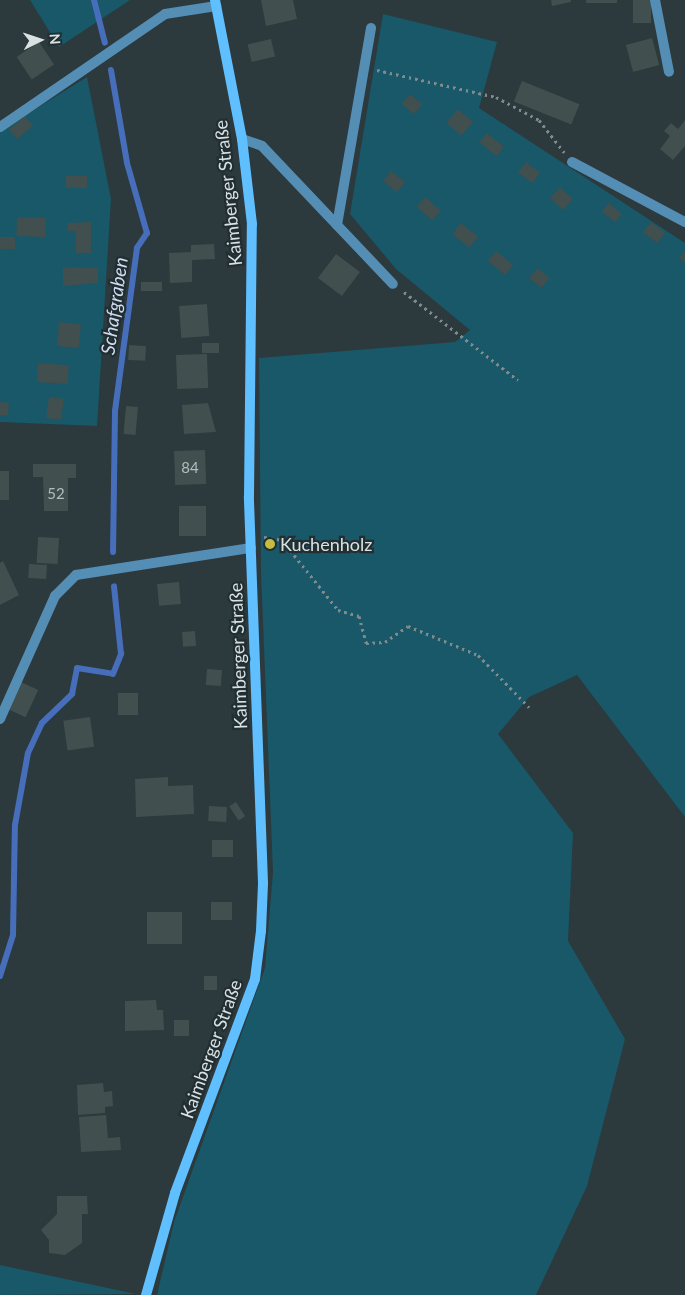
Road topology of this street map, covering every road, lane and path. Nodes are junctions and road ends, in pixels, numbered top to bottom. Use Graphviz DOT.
graph roads {
  1 [pos="655,0"];
  2 [pos="215,3"];
  3 [pos="371,28"];
  4 [pos="364,67"];
  5 [pos="669,72"];
  6 [pos="0,127"];
  7 [pos="242,140"];
  8 [pos="572,162"];
  9 [pos="685,222"];
  10 [pos="337,225"];
  11 [pos="393,284"];
  12 [pos="518,380"];
  13 [pos="251,535"];
  14 [pos="251,548"];
  15 [pos="529,707"];
  16 [pos="0,719"];
  17 [pos="146,1295"];
  1 -- 5 [label="street"];
  2 -- 6 [label="street"];
  2 -- 7 [label="main road, Kaimberger Straße"];
  3 -- 4 [label="street"];
  4 -- 8 [label="path"];
  4 -- 10 [label="street"];
  7 -- 10 [label="street"];
  7 -- 13 [label="main road, Kaimberger Straße"];
  8 -- 9 [label="street"];
  10 -- 11 [label="street"];
  11 -- 12 [label="path"];
  13 -- 14 [label="main road, Kaimberger Straße"];
  13 -- 15 [label="path"];
  14 -- 16 [label="street"];
  14 -- 17 [label="main road, Kaimberger Straße"];
}
